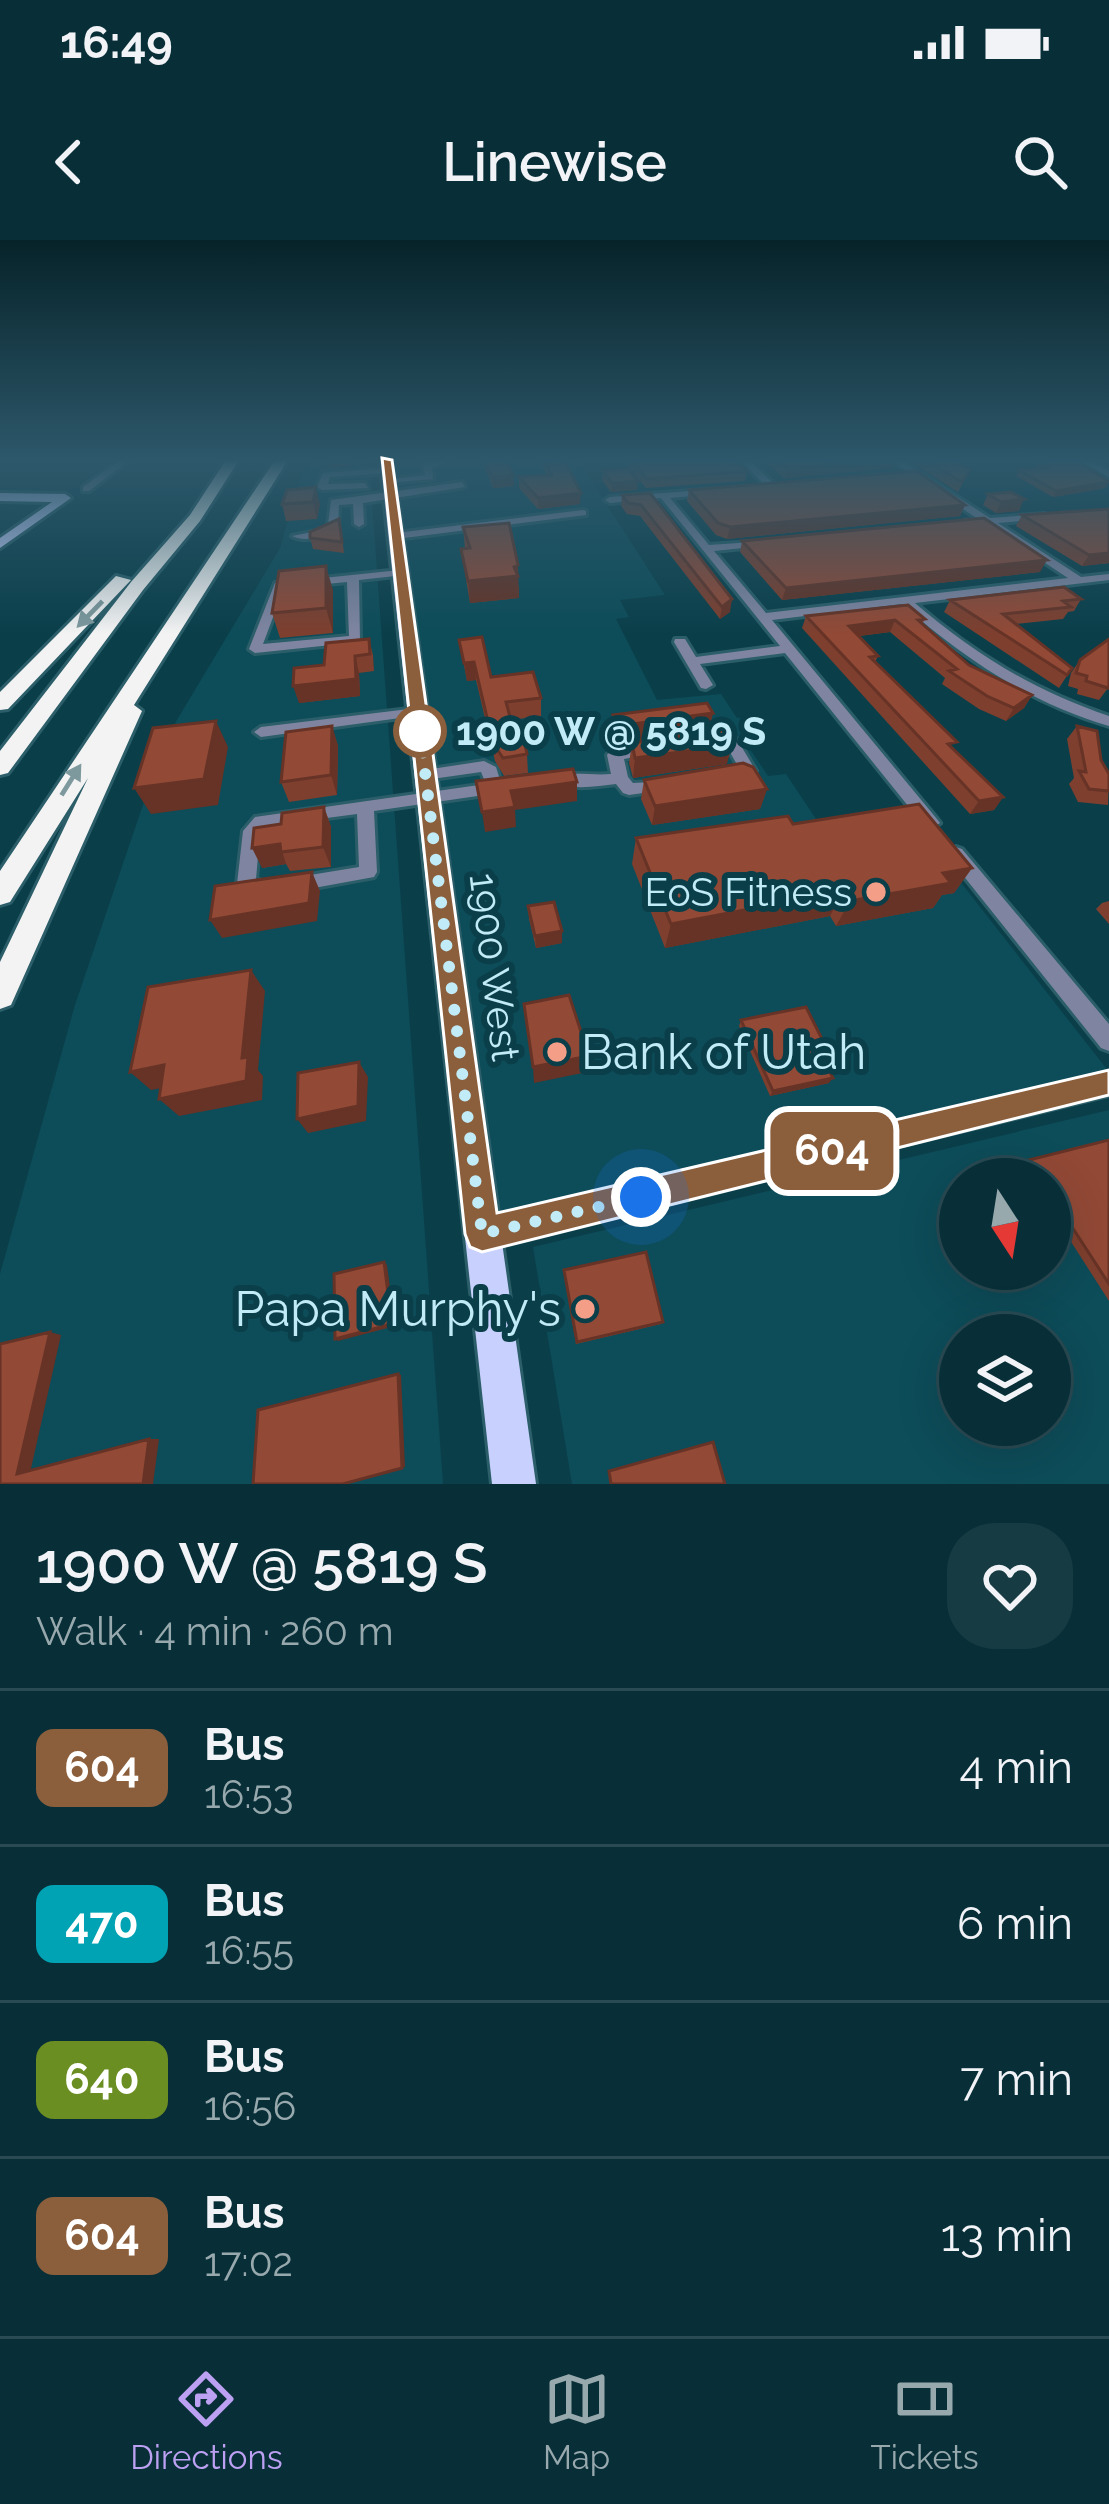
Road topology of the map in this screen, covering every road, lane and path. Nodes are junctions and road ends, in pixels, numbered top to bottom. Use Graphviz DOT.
graph roads {
  1 [pos="36,518"];
  2 [pos="178,518"];
  3 [pos="195,518"];
  4 [pos="244,518"];
  5 [pos="333,518"];
  6 [pos="359,518"];
  7 [pos="364,518"];
  8 [pos="391,518"];
  9 [pos="682,518"];
  10 [pos="983,518"];
  11 [pos="1020,518"];
  12 [pos="988,521"];
  13 [pos="359,524"];
  14 [pos="956,524"];
  15 [pos="333,526"];
  16 [pos="298,532"];
  17 [pos="767,542"];
  18 [pos="0,544"];
  19 [pos="706,548"];
  20 [pos="400,573"];
  21 [pos="1109,577"];
  22 [pos="353,578"];
  23 [pos="1078,580"];
  24 [pos="904,600"];
  25 [pos="763,616"];
  26 [pos="680,642"];
  27 [pos="789,649"];
  28 [pos="156,651"];
  29 [pos="692,661"];
  30 [pos="706,685"];
  31 [pos="0,704"];
  32 [pos="417,712"];
  33 [pos="1109,721"];
  34 [pos="261,732"];
  35 [pos="0,767"];
  36 [pos="724,776"];
  37 [pos="620,778"];
  38 [pos="539,782"];
  39 [pos="682,782"];
  40 [pos="517,785"];
  41 [pos="427,787"];
  42 [pos="495,789"];
  43 [pos="365,807"];
  44 [pos="5,887"];
  45 [pos="0,994"];
  46 [pos="1109,1041"];
  47 [pos="1109,1084"];
  48 [pos="482,1234"];
  49 [pos="514,1484"];
  1 -- 18 [label="main road"];
  2 -- 31 [label="highway, one-way"];
  3 -- 35 [label="highway"];
  4 -- 28 [label="highway"];
  5 -- 15 [label="street"];
  6 -- 13 [label="street"];
  7 -- 13 [label="street"];
  8 -- 20 [label="main road, 1900 West"];
  9 -- 19 [label="street"];
  10 -- 12 [label="street"];
  11 -- 12 [label="street"];
  12 -- 14 [label="street"];
  12 -- 23 [label="street"];
  13 -- 15 [label="street"];
  15 -- 16 [label="street"];
  17 -- 19 [label="street"];
  19 -- 25 [label="street"];
  20 -- 22 [label="street"];
  20 -- 32 [label="main road, 1900 West"];
  21 -- 23 [label="street"];
  22 -- 22 [label="street"];
  23 -- 24 [label="street"];
  24 -- 25 [label="street"];
  24 -- 33 [label="street"];
  25 -- 27 [label="street"];
  26 -- 29 [label="street"];
  27 -- 29 [label="street"];
  27 -- 46 [label="street"];
  44 -- 28 [label="highway, one-way"];
  28 -- 45 [label="highway"];
  29 -- 30 [label="street"];
  32 -- 34 [label="street"];
  32 -- 41 [label="main road, 1900 West"];
  36 -- 37 [label="street"];
  37 -- 38 [label="street"];
  37 -- 39 [label="street"];
  40 -- 42 [label="street"];
  41 -- 42 [label="street"];
  41 -- 42 [label="street"];
  41 -- 43 [label="street"];
  41 -- 48 [label="main road, 1900 West"];
  43 -- 43 [label="street"];
  47 -- 48 [label="street"];
  48 -- 49 [label="main road, 1900 West"];
}
